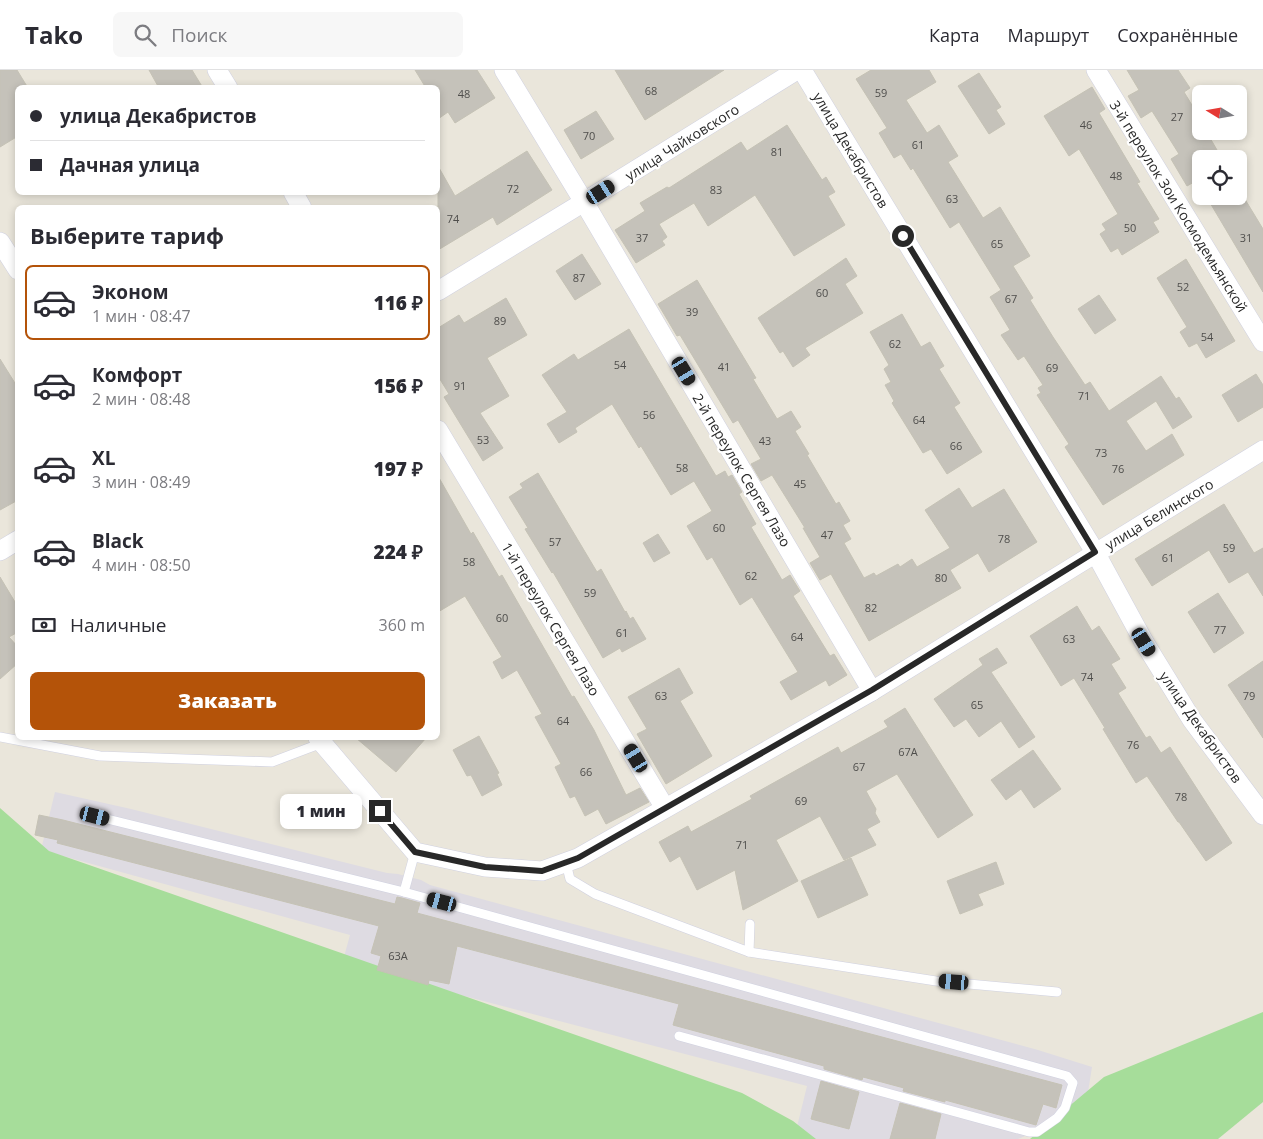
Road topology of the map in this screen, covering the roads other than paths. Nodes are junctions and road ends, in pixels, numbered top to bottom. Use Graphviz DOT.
graph roads {
  1 [pos="217,70"];
  2 [pos="504,70"];
  3 [pos="797,70"];
  4 [pos="802,70"];
  5 [pos="1096,70"];
  6 [pos="226,85"];
  7 [pos="584,202"];
  8 [pos="0,242"];
  9 [pos="15,265"];
  10 [pos="440,290"];
  11 [pos="1263,342"];
  12 [pos="440,433"];
  13 [pos="1263,450"];
  14 [pos="15,542"];
  15 [pos="0,550"];
  16 [pos="1095,552"];
  17 [pos="872,690"];
  18 [pos="0,737"];
  19 [pos="15,740"];
  20 [pos="16,740"];
  21 [pos="320,740"];
  22 [pos="665,808"];
  23 [pos="1263,815"];
  24 [pos="95,816"];
  25 [pos="415,852"];
  26 [pos="566,862"];
  27 [pos="404,892"];
  28 [pos="750,924"];
  29 [pos="749,952"];
  30 [pos="1057,992"];
  31 [pos="679,1036"];
  1 -- 6 [label="street"];
  2 -- 7 [label="street, 2-й переулок Сергея Лазо"];
  3 -- 7 [label="street, улица Чайковского"];
  4 -- 16 [label="street, улица Декабристов"];
  5 -- 11 [label="street, 3-й переулок Зои Космодемьянской"];
  7 -- 10 [label="street, улица Чайковского"];
  7 -- 17 [label="street, 2-й переулок Сергея Лазо"];
  8 -- 9 [label="street"];
  12 -- 22 [label="street, 1-й переулок Сергея Лазо"];
  13 -- 16 [label="street, улица Белинского"];
  14 -- 15 [label="street"];
  16 -- 17 [label="street, улица Белинского"];
  16 -- 23 [label="street, улица Декабристов"];
  17 -- 22 [label="street, улица Белинского"];
  18 -- 19 [label="lane"];
  20 -- 21 [label="lane"];
  21 -- 25 [label="street"];
  22 -- 26 [label="street, улица Белинского"];
  24 -- 27 [label="lane"];
  25 -- 26 [label="street, улица Белинского"];
  25 -- 27 [label="lane"];
  26 -- 29 [label="lane"];
  27 -- 31 [label="lane"];
  28 -- 29 [label="lane"];
  29 -- 30 [label="lane"];
}
